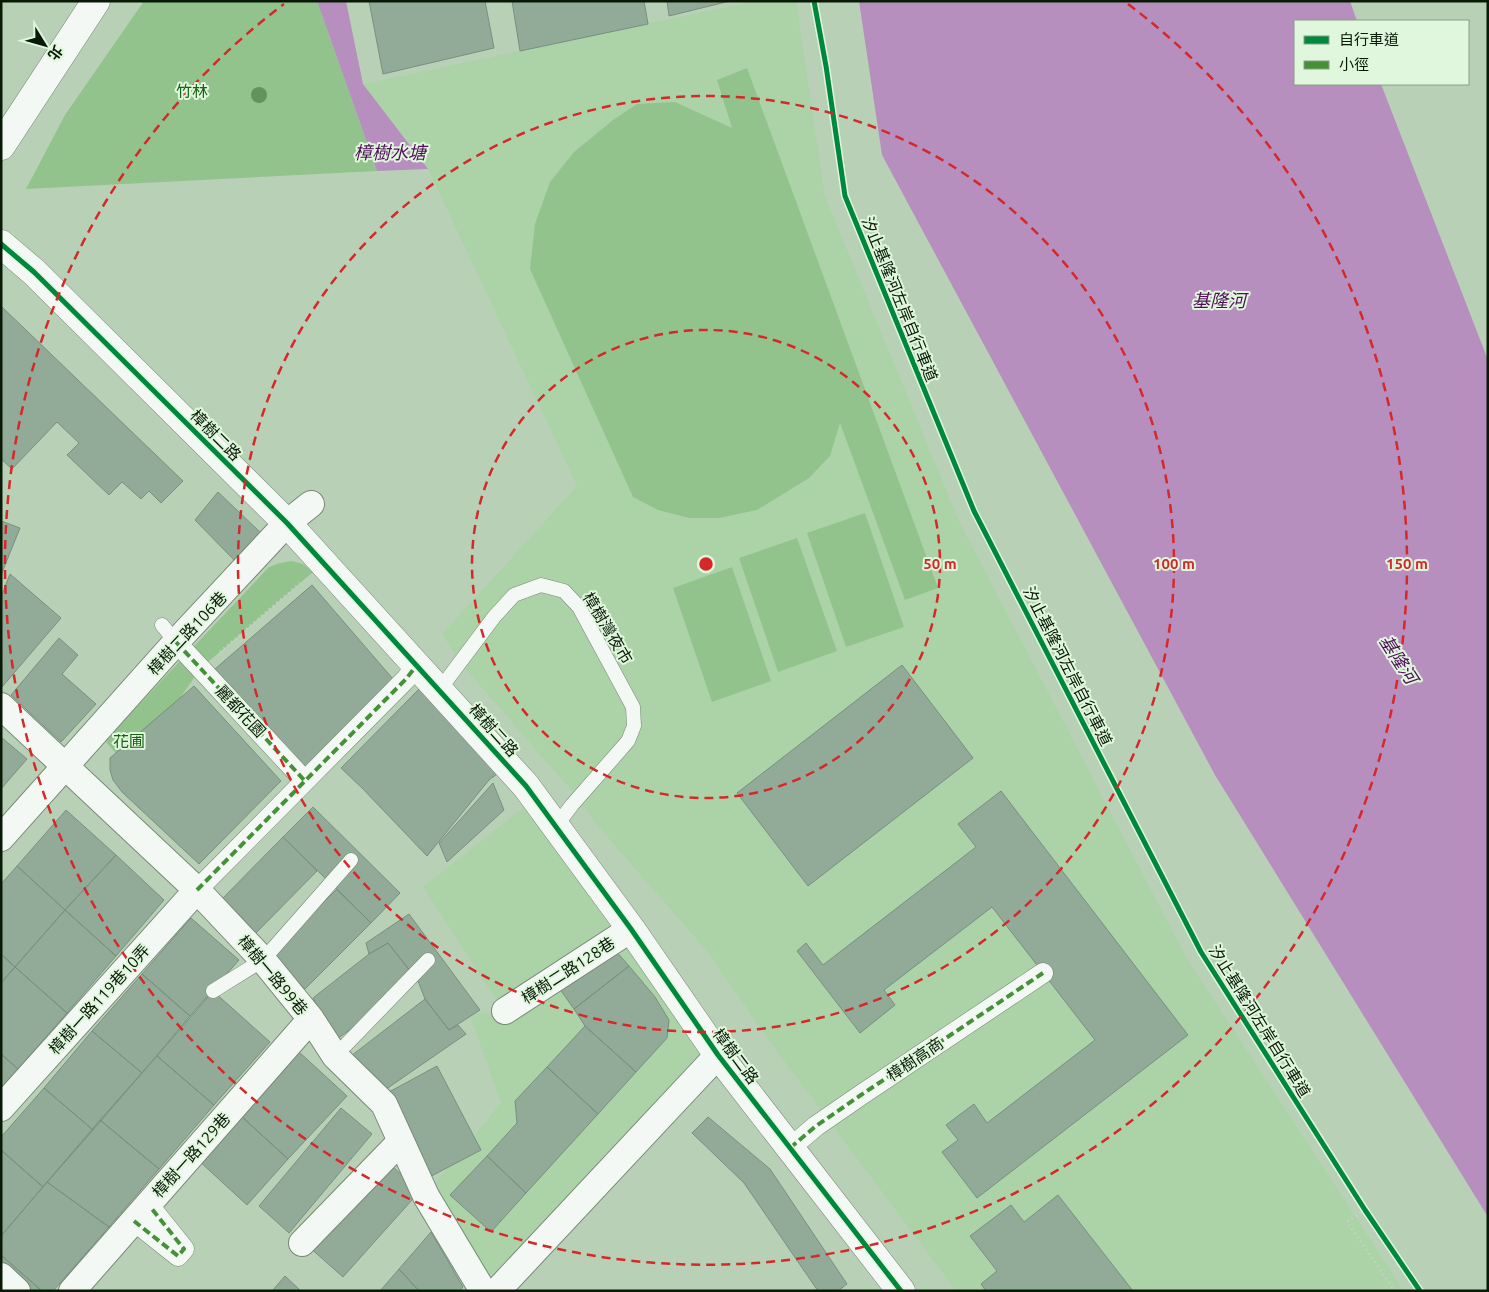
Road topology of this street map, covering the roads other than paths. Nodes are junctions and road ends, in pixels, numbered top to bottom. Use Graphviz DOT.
graph roads {
  1 [pos="96,1"];
  2 [pos="1,146"];
  3 [pos="1,244"];
  4 [pos="311,504"];
  5 [pos="288,523"];
  6 [pos="169,633"];
  7 [pos="417,665"];
  8 [pos="440,689"];
  9 [pos="1,706"];
  10 [pos="66,765"];
  11 [pos="305,781"];
  12 [pos="556,826"];
  13 [pos="1,838"];
  14 [pos="351,860"];
  15 [pos="197,890"];
  16 [pos="631,929"];
  17 [pos="263,960"];
  18 [pos="428,960"];
  19 [pos="1043,974"];
  20 [pos="213,991"];
  21 [pos="505,1011"];
  22 [pos="311,1019"];
  23 [pos="718,1055"];
  24 [pos="334,1056"];
  25 [pos="1,1108"];
  26 [pos="401,1141"];
  27 [pos="790,1148"];
  28 [pos="302,1243"];
  29 [pos="1,1276"];
  30 [pos="17,1291"];
  31 [pos="72,1291"];
  32 [pos="483,1291"];
  33 [pos="497,1291"];
  34 [pos="901,1291"];
  1 -- 2 [label="street"];
  3 -- 5 [label="street, 樟樹二路"];
  4 -- 5 [label="street, 樟樹二路106巷"];
  5 -- 6 [label="street, 樟樹二路106巷"];
  5 -- 7 [label="street, 樟樹二路"];
  6 -- 10 [label="street, 樟樹二路106巷"];
  6 -- 11 [label="street, 麗都花園"];
  7 -- 8 [label="street, 樟樹二路"];
  7 -- 11 [label="street"];
  8 -- 12 [label="street, 樟樹二路"];
  8 -- 12 [label="lane, 樟樹灣夜市"];
  9 -- 10 [label="street, 樟樹一路99巷"];
  10 -- 13 [label="street, 樟樹二路106巷"];
  10 -- 15 [label="street, 樟樹一路99巷"];
  11 -- 15 [label="street"];
  12 -- 16 [label="street, 樟樹二路"];
  14 -- 17 [label="lane"];
  15 -- 17 [label="street, 樟樹一路99巷"];
  15 -- 25 [label="street, 樟樹一路119巷10弄"];
  16 -- 21 [label="street, 樟樹二路128巷"];
  16 -- 23 [label="street, 樟樹二路"];
  17 -- 20 [label="lane"];
  17 -- 22 [label="street, 樟樹一路99巷"];
  18 -- 24 [label="lane"];
  19 -- 27 [label="street, 樟樹高商"];
  22 -- 24 [label="street, 樟樹一路99巷"];
  22 -- 31 [label="street, 樟樹一路129巷"];
  23 -- 27 [label="street, 樟樹二路"];
  23 -- 33 [label="street"];
  24 -- 26 [label="street, 樟樹一路99巷"];
  26 -- 28 [label="street"];
  26 -- 32 [label="street, 樟樹一路99巷"];
  27 -- 34 [label="street, 樟樹二路"];
  29 -- 30 [label="street"];
}
